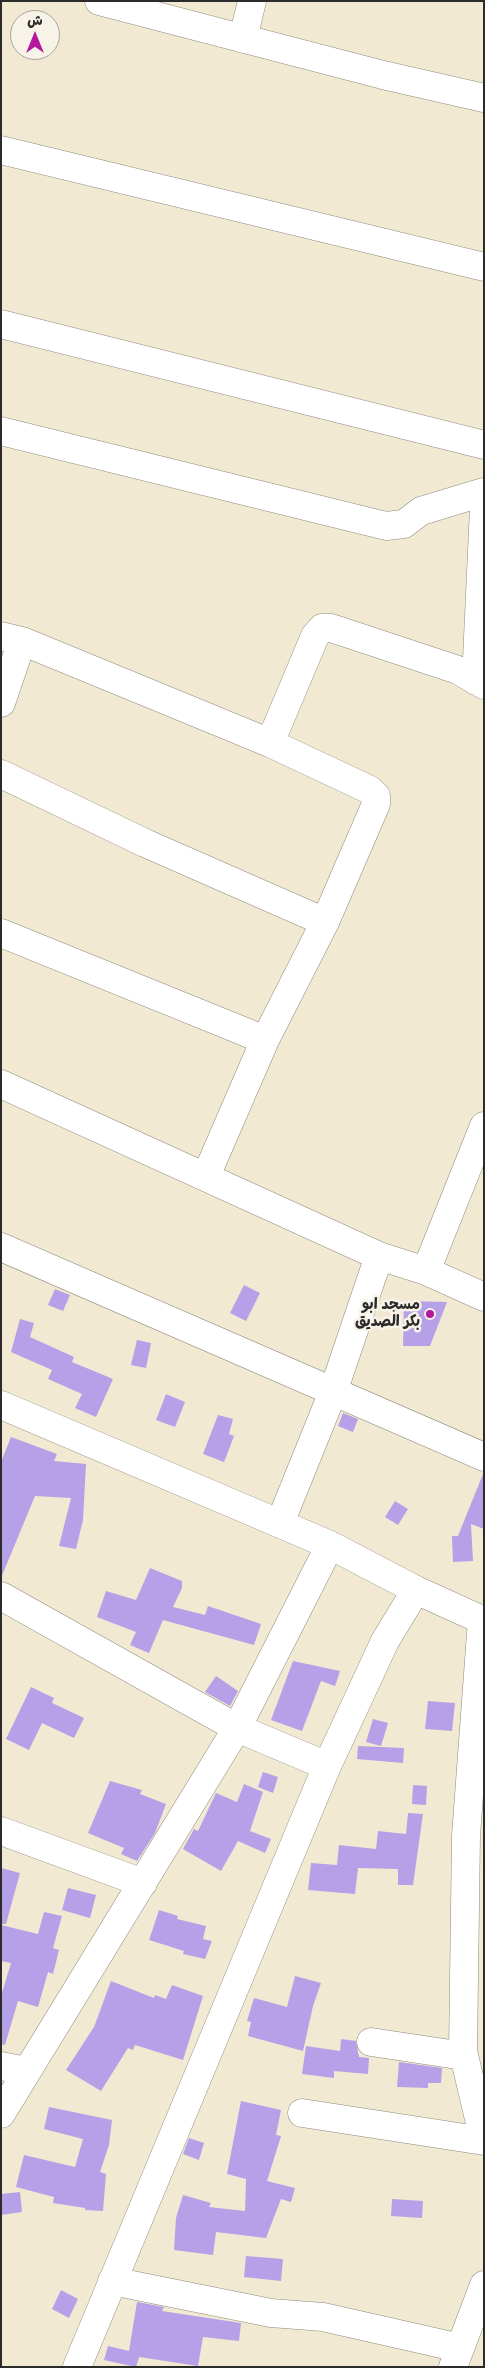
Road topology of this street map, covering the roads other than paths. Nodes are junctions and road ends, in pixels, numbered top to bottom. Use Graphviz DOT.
graph roads {
  1 [pos="98,1"];
  2 [pos="252,1"];
  3 [pos="243,39"];
  4 [pos="484,98"];
  5 [pos="1,150"];
  6 [pos="484,267"];
  7 [pos="1,324"];
  8 [pos="1,430"];
  9 [pos="484,445"];
  10 [pos="484,492"];
  11 [pos="483,516"];
  12 [pos="12,639"];
  13 [pos="480,683"];
  14 [pos="1,703"];
  15 [pos="270,743"];
  16 [pos="1,774"];
  17 [pos="325,922"];
  18 [pos="1,932"];
  19 [pos="265,1040"];
  20 [pos="1,1084"];
  21 [pos="481,1143"];
  22 [pos="206,1176"];
  23 [pos="1,1247"];
  24 [pos="379,1256"];
  25 [pos="426,1271"];
  26 [pos="484,1297"];
  27 [pos="334,1392"];
  28 [pos="1,1405"];
  29 [pos="484,1457"];
  30 [pos="280,1524"];
  31 [pos="330,1545"];
  32 [pos="416,1590"];
  33 [pos="1,1596"];
  34 [pos="483,1621"];
  35 [pos="237,1728"];
  36 [pos="327,1766"];
  37 [pos="1,1831"];
  38 [pos="143,1883"];
  39 [pos="371,2042"];
  40 [pos="470,2054"];
  41 [pos="14,2068"];
  42 [pos="302,2113"];
  43 [pos="1,2114"];
  44 [pos="484,2141"];
  45 [pos="112,2281"];
  46 [pos="484,2286"];
  47 [pos="457,2357"];
  48 [pos="77,2367"];
  1 -- 3 [label="street"];
  2 -- 3 [label="street"];
  3 -- 4 [label="street"];
  5 -- 6 [label="street"];
  7 -- 9 [label="street"];
  8 -- 10 [label="street"];
  11 -- 13 [label="street"];
  12 -- 14 [label="street"];
  12 -- 15 [label="street"];
  13 -- 15 [label="street"];
  15 -- 17 [label="street"];
  16 -- 17 [label="street"];
  17 -- 19 [label="street"];
  18 -- 19 [label="street"];
  19 -- 22 [label="street"];
  20 -- 22 [label="street"];
  21 -- 25 [label="street"];
  22 -- 24 [label="street"];
  23 -- 27 [label="street"];
  24 -- 25 [label="street"];
  24 -- 27 [label="street"];
  25 -- 26 [label="street"];
  27 -- 29 [label="street"];
  27 -- 30 [label="street"];
  28 -- 30 [label="street"];
  30 -- 31 [label="street"];
  31 -- 32 [label="street"];
  31 -- 35 [label="street"];
  32 -- 34 [label="street"];
  32 -- 36 [label="street"];
  33 -- 35 [label="street"];
  34 -- 40 [label="street"];
  35 -- 36 [label="street"];
  35 -- 38 [label="street"];
  36 -- 45 [label="street"];
  37 -- 38 [label="street"];
  38 -- 41 [label="street"];
  39 -- 40 [label="street"];
  40 -- 44 [label="street"];
  41 -- 43 [label="street"];
  42 -- 44 [label="street"];
  45 -- 47 [label="street"];
  45 -- 48 [label="street"];
  46 -- 47 [label="street"];
}
